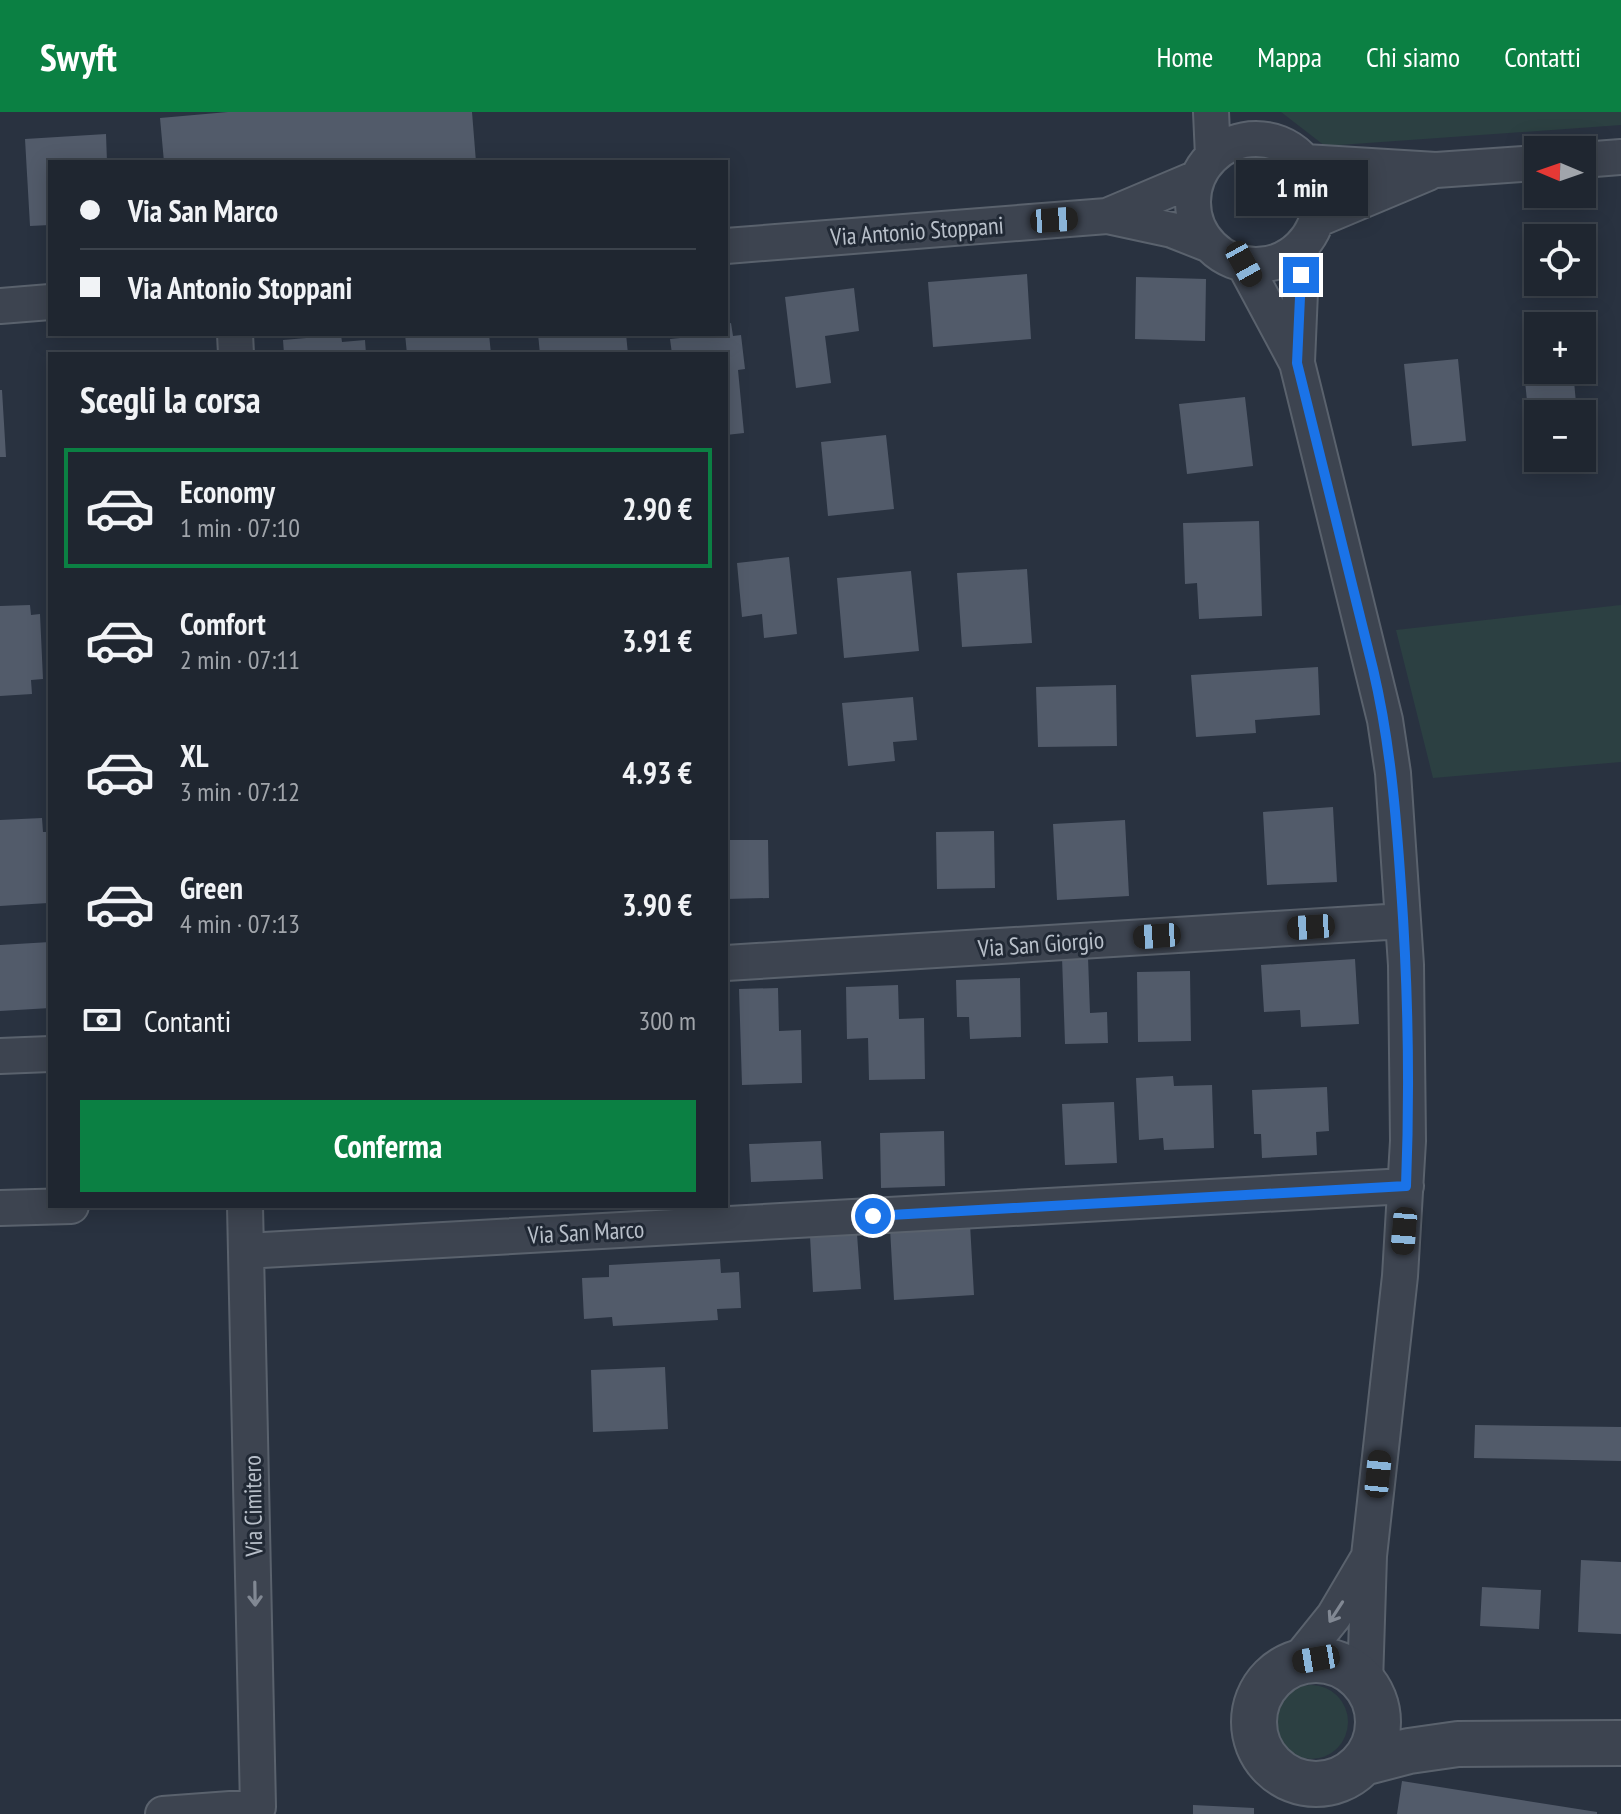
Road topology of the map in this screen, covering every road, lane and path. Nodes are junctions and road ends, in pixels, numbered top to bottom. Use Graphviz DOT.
graph roads {
  1 [pos="1211,112"];
  2 [pos="1260,126"];
  3 [pos="1621,157"];
  4 [pos="1596,159"];
  5 [pos="1305,162"];
  6 [pos="1524,164"];
  7 [pos="1205,167"];
  8 [pos="1436,170"];
  9 [pos="1107,216"];
  10 [pos="1309,233"];
  11 [pos="1210,245"];
  12 [pos="728,246"];
  13 [pos="1244,264"];
  14 [pos="48,302"];
  15 [pos="0,306"];
  16 [pos="1297,363"];
  17 [pos="1403,921"];
  18 [pos="728,963"];
  19 [pos="48,1054"];
  20 [pos="0,1056"];
  21 [pos="1406,1186"];
  22 [pos="48,1207"];
  23 [pos="0,1208"];
  24 [pos="245,1208"];
  25 [pos="246,1251"];
  26 [pos="1369,1556"];
  27 [pos="1297,1662"];
  28 [pos="1370,1692"];
  29 [pos="1621,1743"];
  30 [pos="1458,1744"];
  31 [pos="1346,1784"];
  32 [pos="1289,1795"];
  33 [pos="163,1814"];
  1 -- 7 [label="street"];
  2 -- 5 [label="street"];
  2 -- 7 [label="street"];
  3 -- 4 [label="street"];
  5 -- 8 [label="street"];
  5 -- 10 [label="street"];
  6 -- 8 [label="street"];
  7 -- 9 [label="street, Via Antonio Stoppani"];
  7 -- 11 [label="street"];
  8 -- 10 [label="street"];
  9 -- 11 [label="street, Via Antonio Stoppani"];
  9 -- 12 [label="street, Via Antonio Stoppani"];
  10 -- 13 [label="street"];
  10 -- 16 [label="street"];
  11 -- 13 [label="street"];
  13 -- 16 [label="street"];
  14 -- 15 [label="street"];
  16 -- 17 [label="street"];
  17 -- 18 [label="street, Via San Giorgio"];
  17 -- 21 [label="street"];
  19 -- 20 [label="street"];
  21 -- 25 [label="street, Via San Marco"];
  21 -- 26 [label="street"];
  22 -- 23 [label="street"];
  24 -- 25 [label="street, Via Cimitero"];
  25 -- 33 [label="street, Via Cimitero, one-way"];
  26 -- 27 [label="street, one-way"];
  26 -- 28 [label="street"];
  27 -- 28 [label="street"];
  27 -- 32 [label="street"];
  28 -- 30 [label="street"];
  28 -- 31 [label="street"];
  29 -- 30 [label="street"];
  30 -- 31 [label="street"];
  31 -- 32 [label="street"];
}
